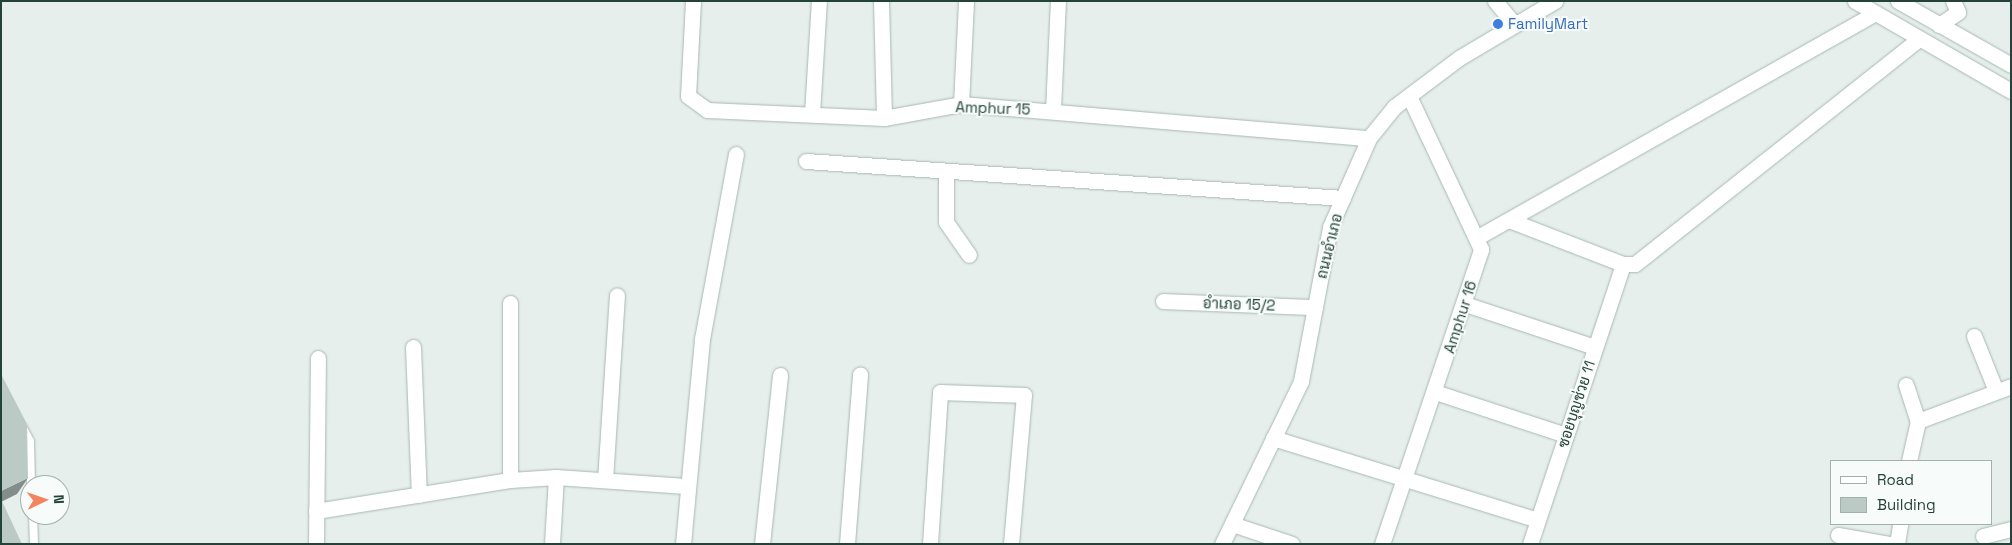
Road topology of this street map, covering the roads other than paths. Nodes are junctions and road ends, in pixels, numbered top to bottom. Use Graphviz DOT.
graph roads {
  1 [pos="693,1"];
  2 [pos="819,1"];
  3 [pos="881,1"];
  4 [pos="966,1"];
  5 [pos="1058,1"];
  6 [pos="1495,1"];
  7 [pos="1555,1"];
  8 [pos="1855,1"];
  9 [pos="1898,1"];
  10 [pos="1953,1"];
  11 [pos="1875,13"];
  12 [pos="1515,25"];
  13 [pos="1939,25"];
  14 [pos="1919,40"];
  15 [pos="2011,65"];
  16 [pos="2011,92"];
  17 [pos="1410,96"];
  18 [pos="962,104"];
  19 [pos="1053,110"];
  20 [pos="812,114"];
  21 [pos="884,118"];
  22 [pos="1369,138"];
  23 [pos="736,154"];
  24 [pos="806,161"];
  25 [pos="946,171"];
  26 [pos="1343,198"];
  27 [pos="1509,220"];
  28 [pos="1476,238"];
  29 [pos="969,255"];
  30 [pos="1623,264"];
  31 [pos="617,295"];
  32 [pos="1164,301"];
  33 [pos="510,303"];
  34 [pos="1465,304"];
  35 [pos="1315,307"];
  36 [pos="1974,336"];
  37 [pos="413,347"];
  38 [pos="1595,347"];
  39 [pos="318,358"];
  40 [pos="860,374"];
  41 [pos="780,375"];
  42 [pos="1906,385"];
  43 [pos="2011,386"];
  44 [pos="1996,391"];
  45 [pos="1435,392"];
  46 [pos="18,417"];
  47 [pos="1918,421"];
  48 [pos="1566,435"];
  49 [pos="1273,438"];
  50 [pos="1909,460"];
  51 [pos="32,475"];
  52 [pos="556,477"];
  53 [pos="1404,478"];
  54 [pos="510,480"];
  55 [pos="605,480"];
  56 [pos="686,486"];
  57 [pos="419,495"];
  58 [pos="316,512"];
  59 [pos="1538,520"];
  60 [pos="1232,524"];
  61 [pos="33,525"];
  62 [pos="1900,525"];
  63 [pos="2011,529"];
  64 [pos="1838,535"];
  65 [pos="1983,536"];
  66 [pos="34,544"];
  67 [pos="316,544"];
  68 [pos="552,544"];
  69 [pos="683,544"];
  70 [pos="762,544"];
  71 [pos="847,544"];
  72 [pos="930,544"];
  73 [pos="1011,544"];
  74 [pos="1222,544"];
  75 [pos="1292,544"];
  76 [pos="1382,544"];
  77 [pos="1530,544"];
  78 [pos="1890,544"];
  79 [pos="1897,544"];
  1 -- 20 [label="street, Amphur 15"];
  2 -- 20 [label="street"];
  3 -- 21 [label="street"];
  4 -- 18 [label="street"];
  5 -- 19 [label="street"];
  6 -- 12 [label="street"];
  7 -- 12 [label="street, ถนนอำเภอ"];
  8 -- 11 [label="street"];
  9 -- 13 [label="street"];
  10 -- 13 [label="street"];
  11 -- 14 [label="street"];
  11 -- 27 [label="street"];
  12 -- 17 [label="street, ถนนอำเภอ"];
  13 -- 15 [label="street"];
  14 -- 16 [label="street"];
  14 -- 30 [label="street"];
  17 -- 22 [label="street, ถนนอำเภอ"];
  17 -- 28 [label="street, Amphur 16"];
  18 -- 19 [label="street, Amphur 15"];
  18 -- 21 [label="street, Amphur 15"];
  19 -- 22 [label="street, Amphur 15"];
  20 -- 21 [label="street, Amphur 15"];
  22 -- 26 [label="street, ถนนอำเภอ"];
  23 -- 56 [label="street"];
  24 -- 25 [label="street"];
  25 -- 26 [label="street"];
  25 -- 29 [label="street"];
  26 -- 35 [label="street, ถนนอำเภอ"];
  27 -- 28 [label="street"];
  27 -- 30 [label="street"];
  28 -- 34 [label="street, Amphur 16"];
  30 -- 38 [label="street, ซอยบุญช่วย 11"];
  31 -- 55 [label="street"];
  32 -- 35 [label="street, อำเภอ 15/2"];
  33 -- 54 [label="street"];
  34 -- 38 [label="street"];
  34 -- 45 [label="street, Amphur 16"];
  35 -- 49 [label="street, ถนนอำเภอ"];
  36 -- 44 [label="street"];
  37 -- 57 [label="street"];
  38 -- 48 [label="street, ซอยบุญช่วย 11"];
  39 -- 58 [label="street"];
  40 -- 71 [label="street"];
  41 -- 70 [label="street"];
  42 -- 47 [label="street"];
  43 -- 44 [label="street"];
  44 -- 47 [label="street"];
  45 -- 48 [label="street"];
  45 -- 53 [label="street, Amphur 16"];
  46 -- 51 [label="lane"];
  47 -- 50 [label="street"];
  48 -- 59 [label="street, ซอยบุญช่วย 11"];
  49 -- 53 [label="street"];
  49 -- 60 [label="street, ถนนอำเภอ"];
  52 -- 54 [label="street"];
  52 -- 55 [label="street"];
  52 -- 68 [label="street"];
  53 -- 59 [label="street"];
  53 -- 76 [label="street, Amphur 16"];
  54 -- 57 [label="street"];
  55 -- 56 [label="street"];
  56 -- 69 [label="street"];
  57 -- 58 [label="street"];
  58 -- 67 [label="street"];
  59 -- 77 [label="street, ซอยบุญช่วย 11"];
  60 -- 74 [label="street, ถนนอำเภอ"];
  60 -- 75 [label="street"];
  61 -- 66 [label="lane"];
  62 -- 79 [label="street"];
  63 -- 65 [label="street"];
  64 -- 78 [label="street"];
  72 -- 73 [label="street"];
}
